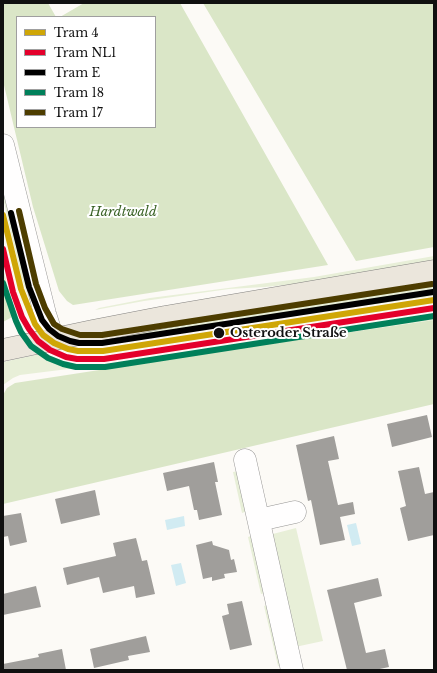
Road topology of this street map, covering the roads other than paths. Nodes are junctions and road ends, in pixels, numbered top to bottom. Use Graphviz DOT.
graph roads {
  1 [pos="3,145"];
  2 [pos="434,271"];
  3 [pos="53,339"];
  4 [pos="3,350"];
  5 [pos="245,460"];
  6 [pos="295,512"];
  7 [pos="259,520"];
  8 [pos="292,670"];
  1 -- 3 [label="street"];
  2 -- 3 [label="main road"];
  3 -- 4 [label="main road"];
  5 -- 7 [label="street"];
  6 -- 7 [label="street"];
  7 -- 8 [label="street"];
}
